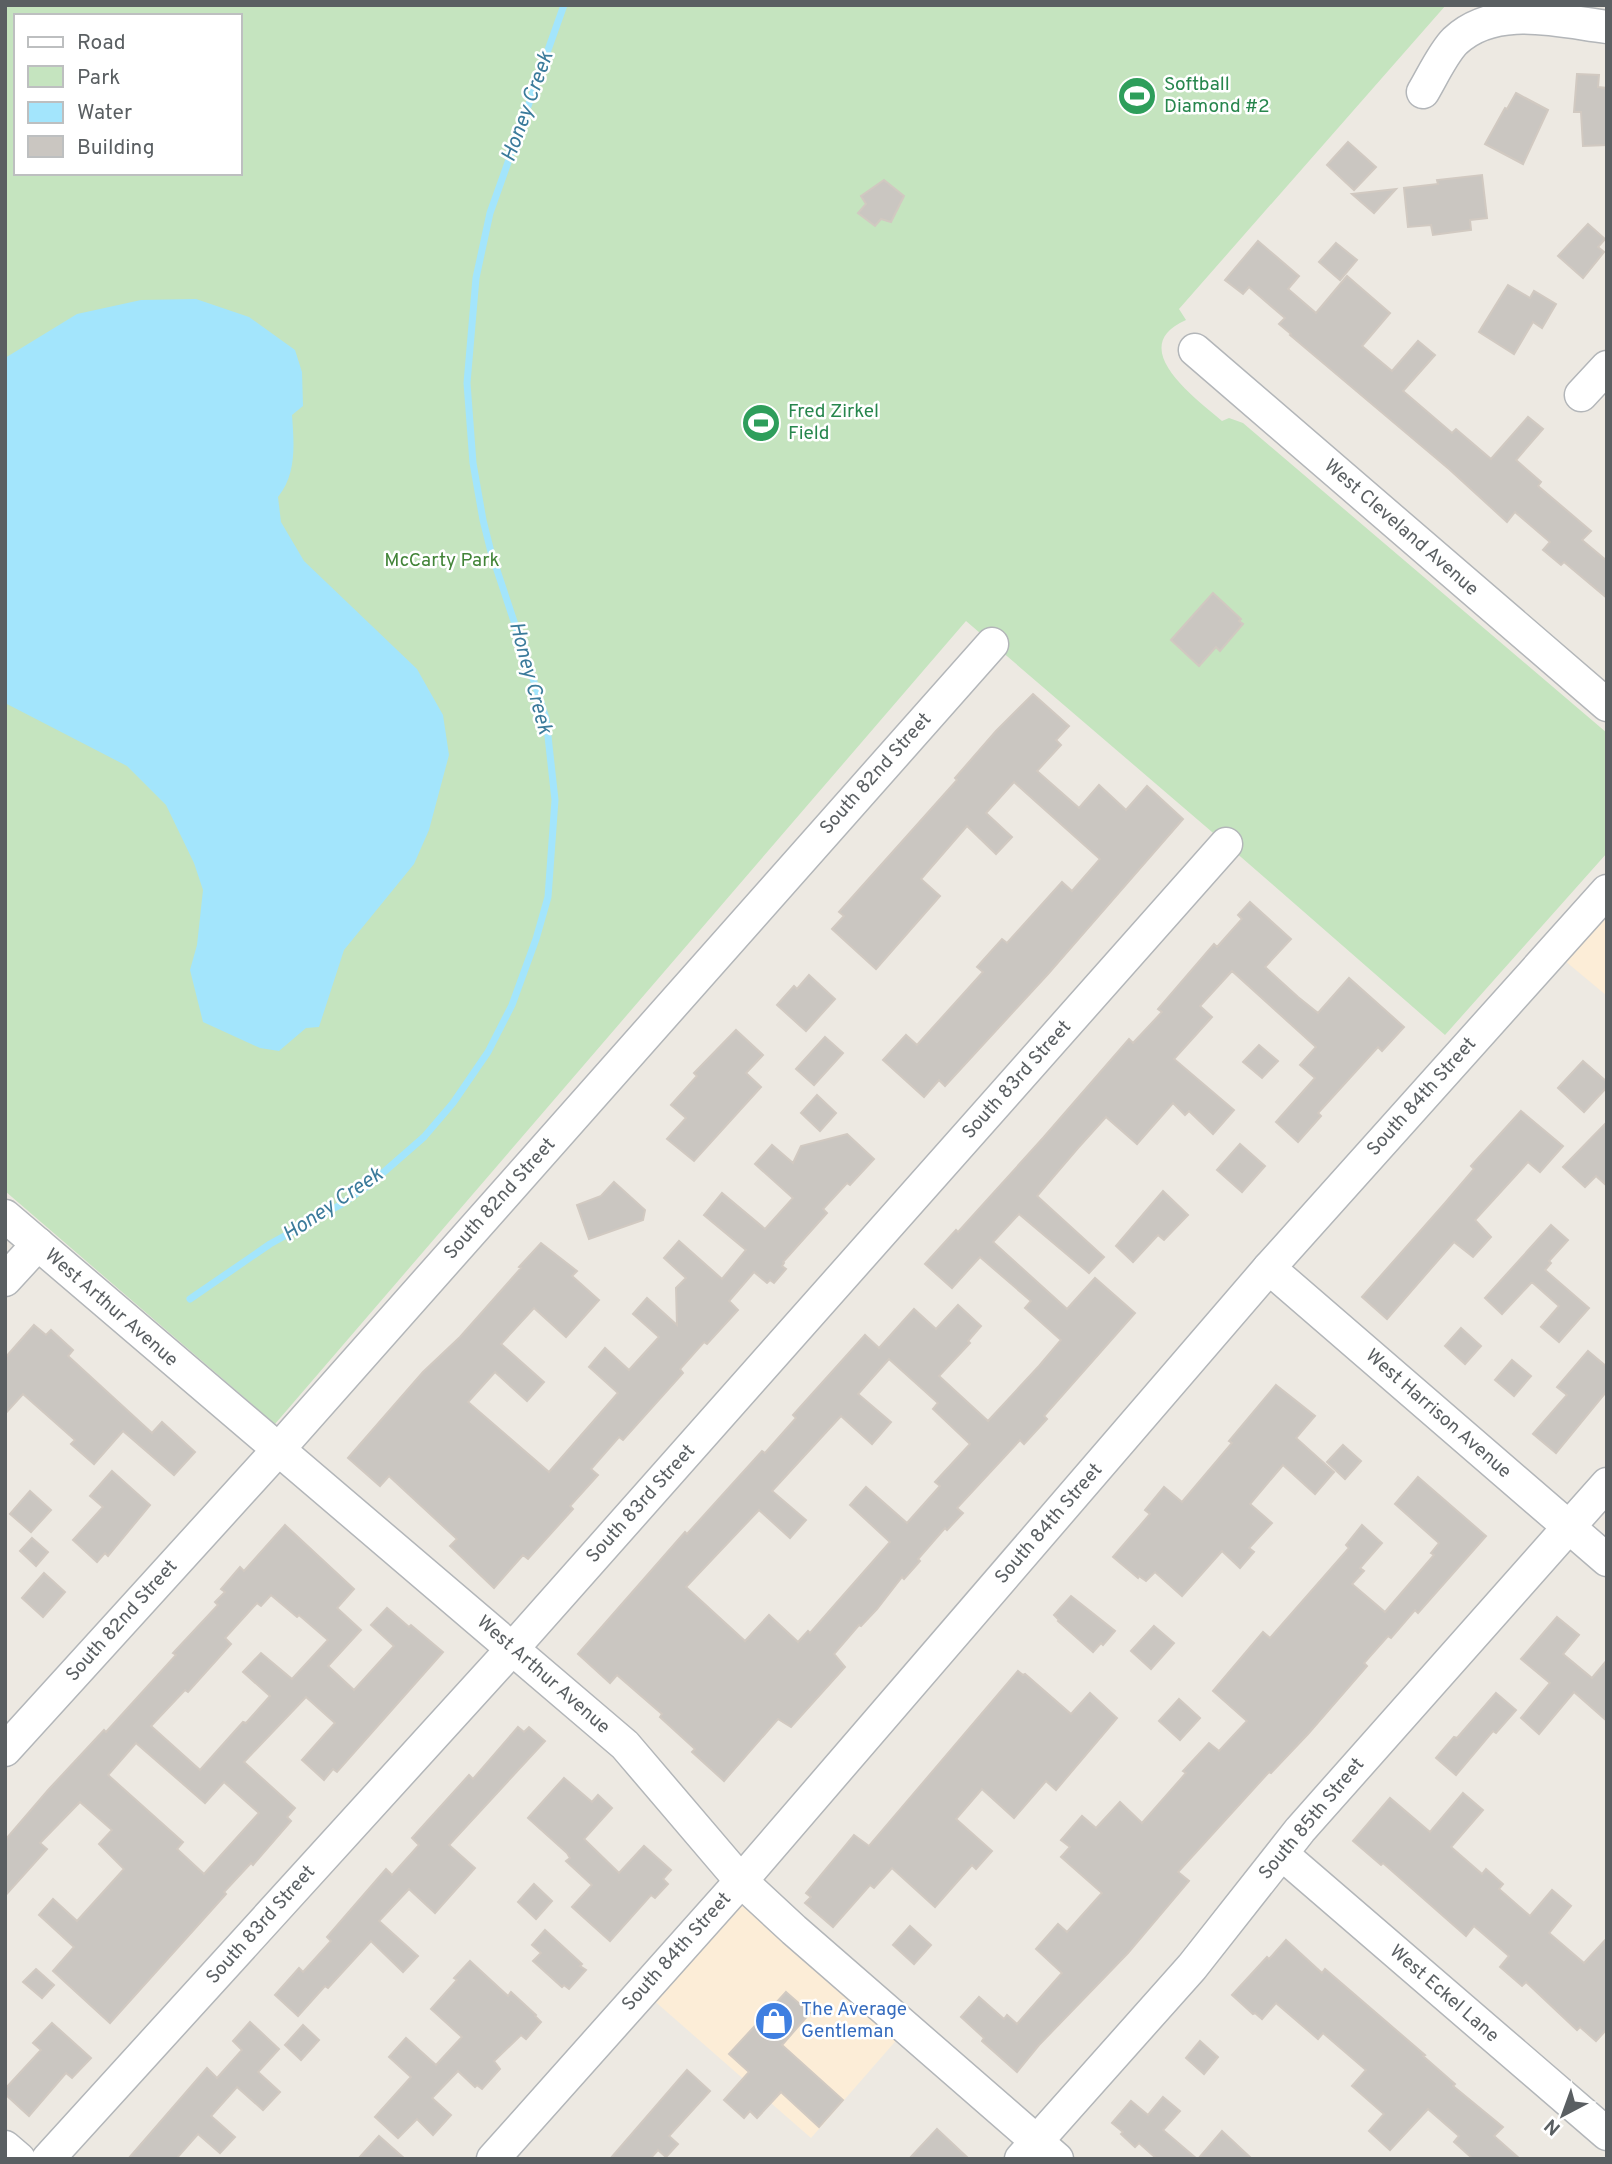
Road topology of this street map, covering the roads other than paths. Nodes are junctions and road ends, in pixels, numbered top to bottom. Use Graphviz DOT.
graph roads {
  1 [pos="1607,27"];
  2 [pos="1423,92"];
  3 [pos="1195,350"];
  4 [pos="1607,367"];
  5 [pos="1581,395"];
  6 [pos="992,644"];
  7 [pos="1607,705"];
  8 [pos="1226,844"];
  9 [pos="1607,891"];
  10 [pos="5,1216"];
  11 [pos="38,1244"];
  12 [pos="1269,1268"];
  13 [pos="5,1280"];
  14 [pos="277,1451"];
  15 [pos="1607,1483"];
  16 [pos="1568,1528"];
  17 [pos="1607,1560"];
  18 [pos="513,1648"];
  19 [pos="5,1751"];
  20 [pos="1282,1854"];
  21 [pos="741,1881"];
  22 [pos="1607,2134"];
  23 [pos="5,2147"];
  24 [pos="1038,2153"];
  25 [pos="19,2159"];
  26 [pos="48,2159"];
  27 [pos="493,2159"];
  1 -- 2 [label="street"];
  3 -- 7 [label="street, West Cleveland Avenue"];
  4 -- 5 [label="street"];
  6 -- 14 [label="street, South 82nd Street"];
  8 -- 18 [label="street, South 83rd Street"];
  9 -- 12 [label="street, South 84th Street"];
  10 -- 11 [label="street, West Arthur Avenue"];
  11 -- 13 [label="street"];
  11 -- 14 [label="street, West Arthur Avenue"];
  12 -- 16 [label="street, West Harrison Avenue"];
  12 -- 21 [label="street, South 84th Street"];
  14 -- 18 [label="street, West Arthur Avenue"];
  14 -- 19 [label="street, South 82nd Street"];
  15 -- 16 [label="street, South 85th Street"];
  16 -- 17 [label="street, West Harrison Avenue"];
  16 -- 20 [label="street, South 85th Street"];
  18 -- 21 [label="street, West Arthur Avenue"];
  18 -- 26 [label="street, South 83rd Street"];
  20 -- 22 [label="street, West Eckel Lane"];
  20 -- 24 [label="street, South 85th Street"];
  21 -- 24 [label="street, West Arthur Avenue"];
  21 -- 27 [label="street, South 84th Street"];
  23 -- 25 [label="street"];
}
